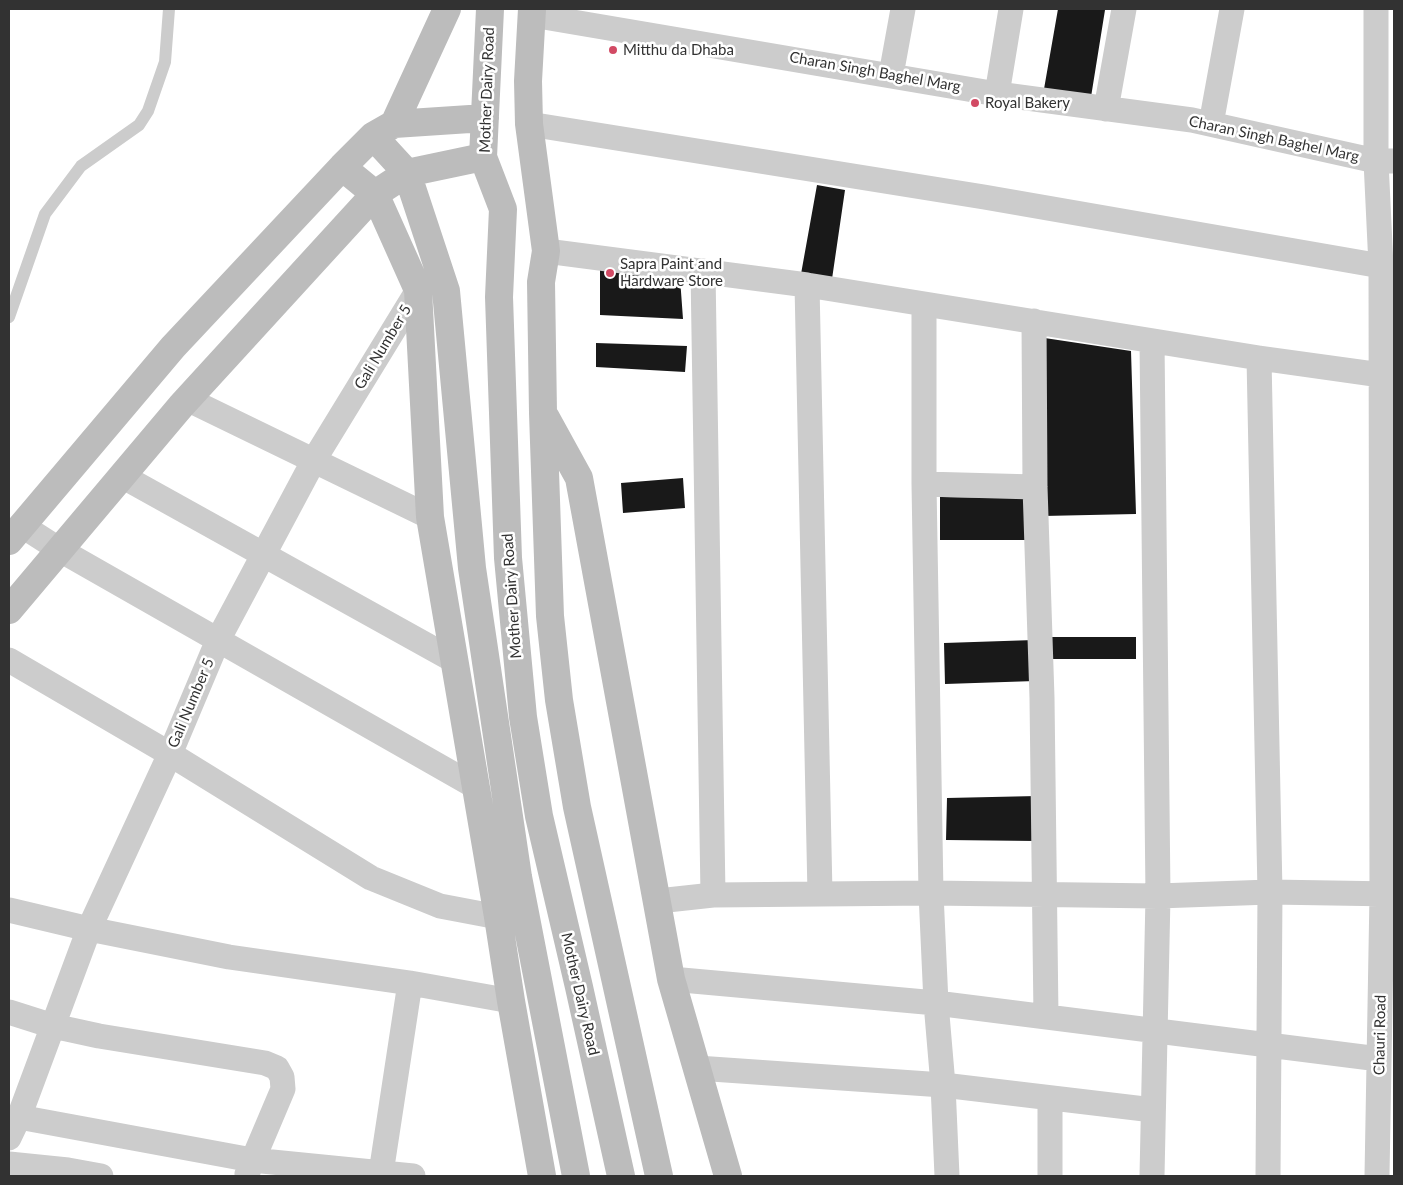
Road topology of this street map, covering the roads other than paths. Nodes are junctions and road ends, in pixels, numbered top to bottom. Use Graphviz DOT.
graph roads {
  1 [pos="169,9"];
  2 [pos="447,9"];
  3 [pos="490,9"];
  4 [pos="903,9"];
  5 [pos="1011,9"];
  6 [pos="1124,9"];
  7 [pos="1232,9"];
  8 [pos="1376,9"];
  9 [pos="532,12"];
  10 [pos="891,75"];
  11 [pos="997,94"];
  12 [pos="1106,109"];
  13 [pos="485,118"];
  14 [pos="529,124"];
  15 [pos="1211,124"];
  16 [pos="383,130"];
  17 [pos="484,157"];
  18 [pos="1385,161"];
  19 [pos="342,167"];
  20 [pos="408,173"];
  21 [pos="375,194"];
  22 [pos="546,251"];
  23 [pos="1381,266"];
  24 [pos="703,271"];
  25 [pos="807,285"];
  26 [pos="418,290"];
  27 [pos="924,304"];
  28 [pos="9,317"];
  29 [pos="1034,321"];
  30 [pos="1152,341"];
  31 [pos="1259,358"];
  32 [pos="1381,374"];
  33 [pos="188,399"];
  34 [pos="543,413"];
  35 [pos="314,460"];
  36 [pos="122,476"];
  37 [pos="924,484"];
  38 [pos="1035,487"];
  39 [pos="430,517"];
  40 [pos="13,530"];
  41 [pos="60,550"];
  42 [pos="264,555"];
  43 [pos="9,610"];
  44 [pos="218,640"];
  45 [pos="9,660"];
  46 [pos="455,661"];
  47 [pos="170,754"];
  48 [pos="476,787"];
  49 [pos="1270,892"];
  50 [pos="931,893"];
  51 [pos="820,894"];
  52 [pos="1044,894"];
  53 [pos="1388,894"];
  54 [pos="713,896"];
  55 [pos="1158,896"];
  56 [pos="658,901"];
  57 [pos="9,910"];
  58 [pos="498,917"];
  59 [pos="88,929"];
  60 [pos="672,979"];
  61 [pos="410,983"];
  62 [pos="511,1001"];
  63 [pos="936,1003"];
  64 [pos="9,1012"];
  65 [pos="1046,1016"];
  66 [pos="53,1026"];
  67 [pos="1155,1030"];
  68 [pos="1270,1044"];
  69 [pos="1380,1059"];
  70 [pos="697,1068"];
  71 [pos="943,1085"];
  72 [pos="1050,1098"];
  73 [pos="1153,1110"];
  74 [pos="14,1128"];
  75 [pos="9,1164"];
  76 [pos="249,1168"];
  77 [pos="67,1173"];
  78 [pos="381,1173"];
  79 [pos="101,1176"];
  80 [pos="413,1176"];
  81 [pos="542,1176"];
  82 [pos="576,1176"];
  83 [pos="622,1176"];
  84 [pos="659,1176"];
  85 [pos="728,1176"];
  86 [pos="947,1176"];
  87 [pos="1050,1176"];
  88 [pos="1152,1176"];
  89 [pos="1268,1176"];
  90 [pos="1377,1176"];
  1 -- 28 [label="lane"];
  2 -- 16 [label="main road"];
  3 -- 13 [label="main road, Mother Dairy Road"];
  4 -- 10 [label="street"];
  5 -- 11 [label="street"];
  6 -- 12 [label="street"];
  7 -- 15 [label="street"];
  8 -- 18 [label="street, Chauri Road"];
  9 -- 10 [label="street, Charan Singh Baghel Marg"];
  9 -- 14 [label="main road"];
  10 -- 11 [label="street, Charan Singh Baghel Marg"];
  11 -- 12 [label="street, Charan Singh Baghel Marg"];
  12 -- 15 [label="street, Charan Singh Baghel Marg"];
  13 -- 16 [label="main road"];
  13 -- 17 [label="main road, Mother Dairy Road"];
  14 -- 22 [label="main road"];
  14 -- 23 [label="street"];
  15 -- 18 [label="street, Charan Singh Baghel Marg"];
  16 -- 19 [label="main road"];
  16 -- 20 [label="main road"];
  17 -- 20 [label="main road"];
  17 -- 83 [label="main road, Mother Dairy Road"];
  18 -- 23 [label="street, Chauri Road"];
  19 -- 21 [label="main road"];
  19 -- 40 [label="main road"];
  20 -- 21 [label="main road"];
  20 -- 82 [label="main road"];
  21 -- 26 [label="main road"];
  21 -- 33 [label="main road"];
  22 -- 24 [label="street"];
  22 -- 34 [label="main road"];
  23 -- 32 [label="street, Chauri Road"];
  24 -- 25 [label="street"];
  24 -- 54 [label="street"];
  25 -- 27 [label="street"];
  25 -- 51 [label="street"];
  26 -- 35 [label="street, Gali Number 5"];
  26 -- 39 [label="main road"];
  27 -- 29 [label="street"];
  27 -- 37 [label="street"];
  29 -- 30 [label="street"];
  29 -- 38 [label="street"];
  30 -- 31 [label="street"];
  30 -- 55 [label="street"];
  31 -- 32 [label="street"];
  31 -- 49 [label="street"];
  32 -- 53 [label="street, Chauri Road"];
  33 -- 35 [label="street"];
  33 -- 36 [label="main road"];
  34 -- 56 [label="main road"];
  34 -- 84 [label="main road"];
  35 -- 39 [label="street"];
  35 -- 42 [label="street, Gali Number 5"];
  36 -- 41 [label="main road"];
  36 -- 42 [label="street"];
  37 -- 38 [label="street"];
  37 -- 50 [label="street"];
  38 -- 52 [label="street"];
  39 -- 46 [label="main road"];
  40 -- 41 [label="street"];
  41 -- 43 [label="main road"];
  41 -- 44 [label="street"];
  42 -- 44 [label="street, Gali Number 5"];
  42 -- 46 [label="street"];
  44 -- 47 [label="street, Gali Number 5"];
  44 -- 48 [label="street"];
  45 -- 47 [label="street"];
  46 -- 48 [label="main road"];
  47 -- 58 [label="street"];
  47 -- 59 [label="street, Gali Number 5"];
  48 -- 58 [label="main road"];
  49 -- 53 [label="street"];
  49 -- 55 [label="street"];
  49 -- 68 [label="street"];
  50 -- 51 [label="street"];
  50 -- 52 [label="street"];
  50 -- 63 [label="street"];
  51 -- 54 [label="street"];
  52 -- 55 [label="street"];
  52 -- 65 [label="street"];
  53 -- 69 [label="street, Chauri Road"];
  54 -- 56 [label="street"];
  55 -- 67 [label="street"];
  56 -- 60 [label="main road"];
  57 -- 59 [label="street"];
  58 -- 62 [label="main road"];
  59 -- 61 [label="street"];
  59 -- 66 [label="street, Gali Number 5"];
  60 -- 63 [label="street"];
  60 -- 70 [label="main road"];
  61 -- 62 [label="street"];
  61 -- 78 [label="street"];
  62 -- 81 [label="main road"];
  63 -- 65 [label="street"];
  63 -- 71 [label="street"];
  64 -- 66 [label="street"];
  65 -- 67 [label="street"];
  66 -- 74 [label="street, Gali Number 5"];
  66 -- 76 [label="street"];
  67 -- 68 [label="street"];
  67 -- 73 [label="street"];
  68 -- 69 [label="street"];
  68 -- 89 [label="street"];
  69 -- 90 [label="street, Chauri Road"];
  70 -- 71 [label="street"];
  70 -- 85 [label="main road"];
  71 -- 72 [label="street"];
  71 -- 86 [label="street"];
  72 -- 73 [label="street"];
  72 -- 87 [label="street"];
  73 -- 88 [label="street"];
  74 -- 76 [label="street"];
  75 -- 77 [label="street"];
  76 -- 78 [label="street"];
  77 -- 79 [label="street"];
  78 -- 80 [label="street"];
}
